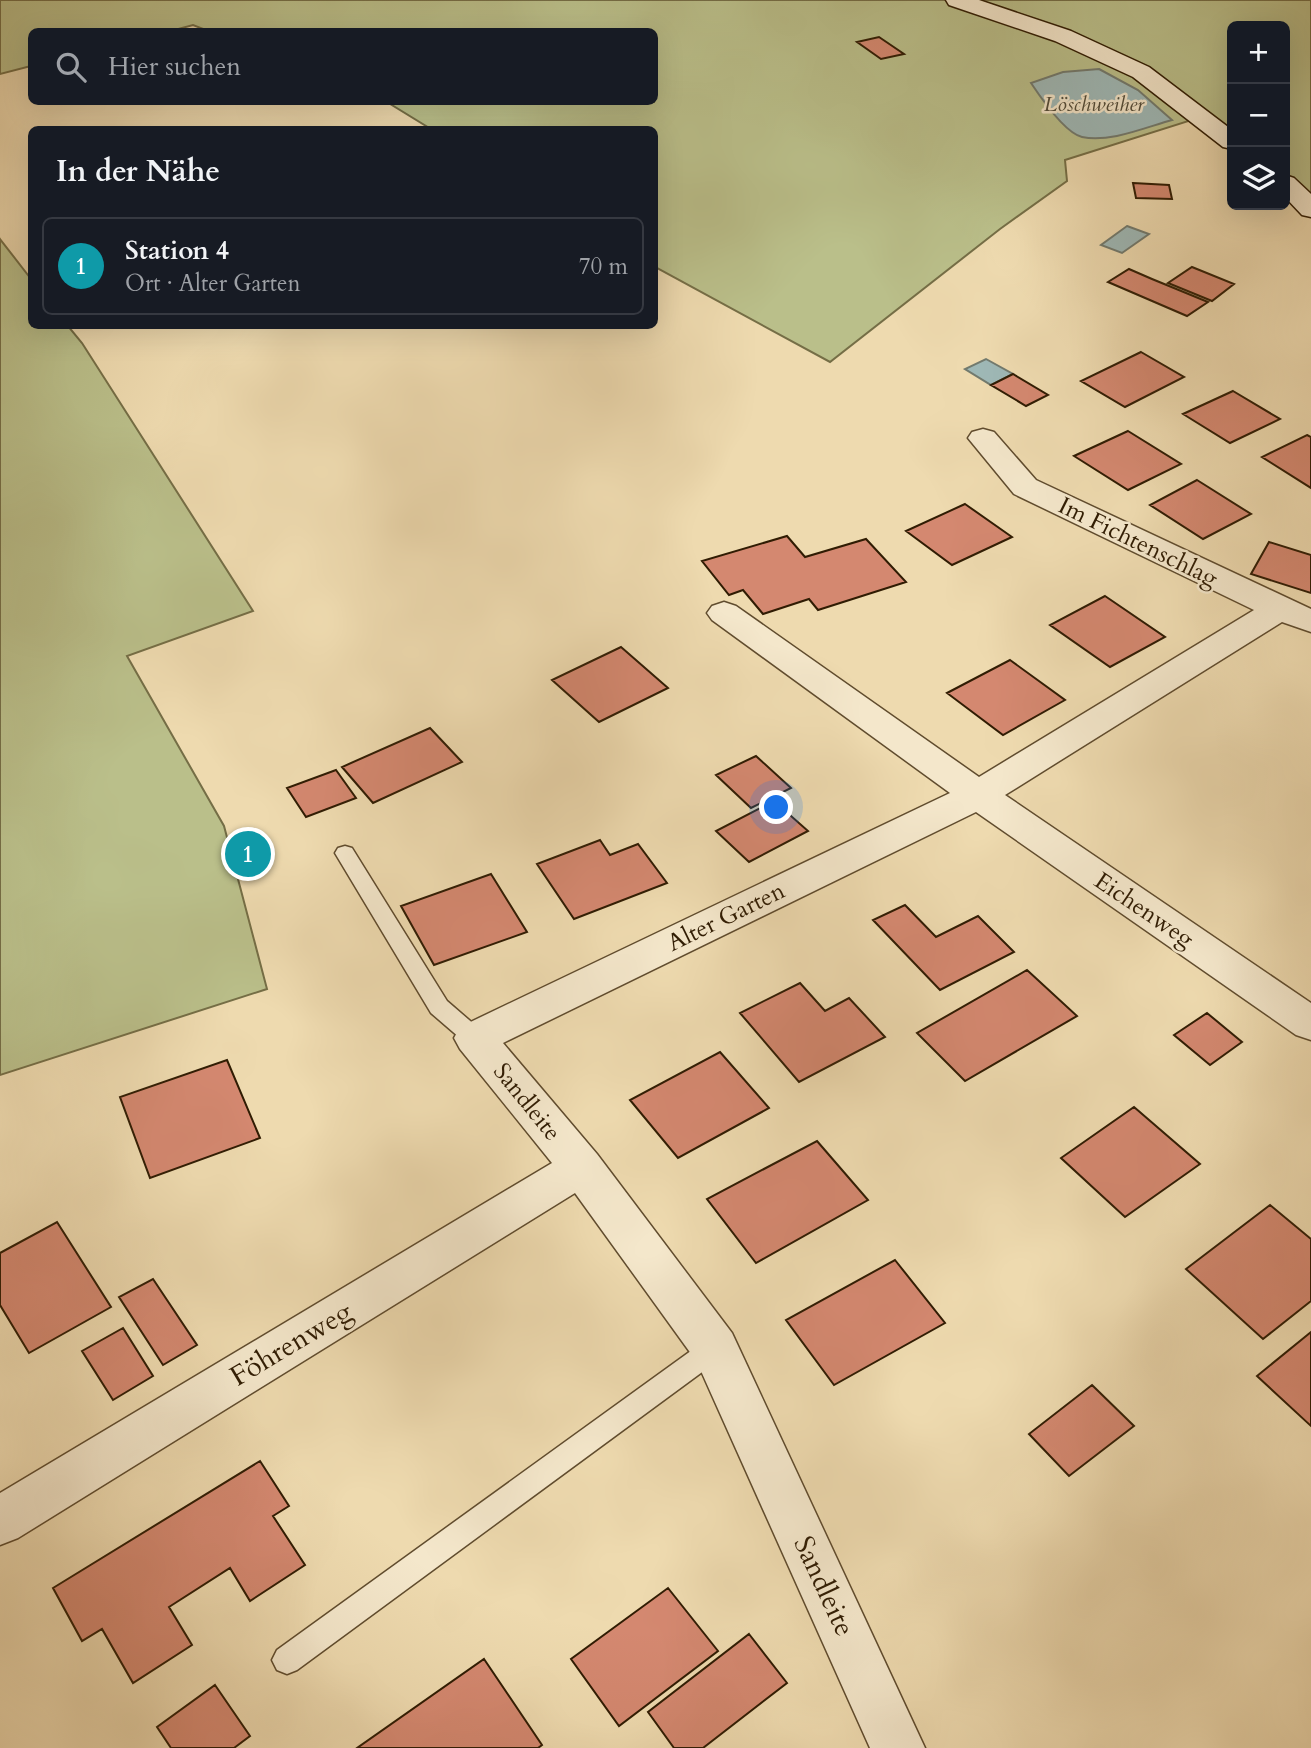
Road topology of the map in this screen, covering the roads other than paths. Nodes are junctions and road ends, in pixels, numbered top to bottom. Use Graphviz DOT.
graph roads {
  1 [pos="957,0"];
  2 [pos="1227,138"];
  3 [pos="1290,188"];
  4 [pos="1311,209"];
  5 [pos="984,438"];
  6 [pos="724,613"];
  7 [pos="1295,615"];
  8 [pos="978,796"];
  9 [pos="345,853"];
  10 [pos="1311,1024"];
  11 [pos="475,1038"];
  12 [pos="581,1167"];
  13 [pos="715,1348"];
  14 [pos="0,1521"];
  15 [pos="287,1660"];
  16 [pos="898,1748"];
  1 -- 2 [label="street"];
  3 -- 4 [label="street"];
  5 -- 7 [label="street, Im Fichtenschlag"];
  6 -- 8 [label="street"];
  7 -- 8 [label="street, Alter Garten"];
  8 -- 10 [label="street, Eichenweg"];
  8 -- 11 [label="street, Alter Garten"];
  9 -- 11 [label="lane, Sandleite"];
  11 -- 12 [label="street, Sandleite"];
  12 -- 13 [label="street, Sandleite"];
  12 -- 14 [label="street, Föhrenweg"];
  13 -- 15 [label="lane"];
  13 -- 16 [label="street, Sandleite"];
}
